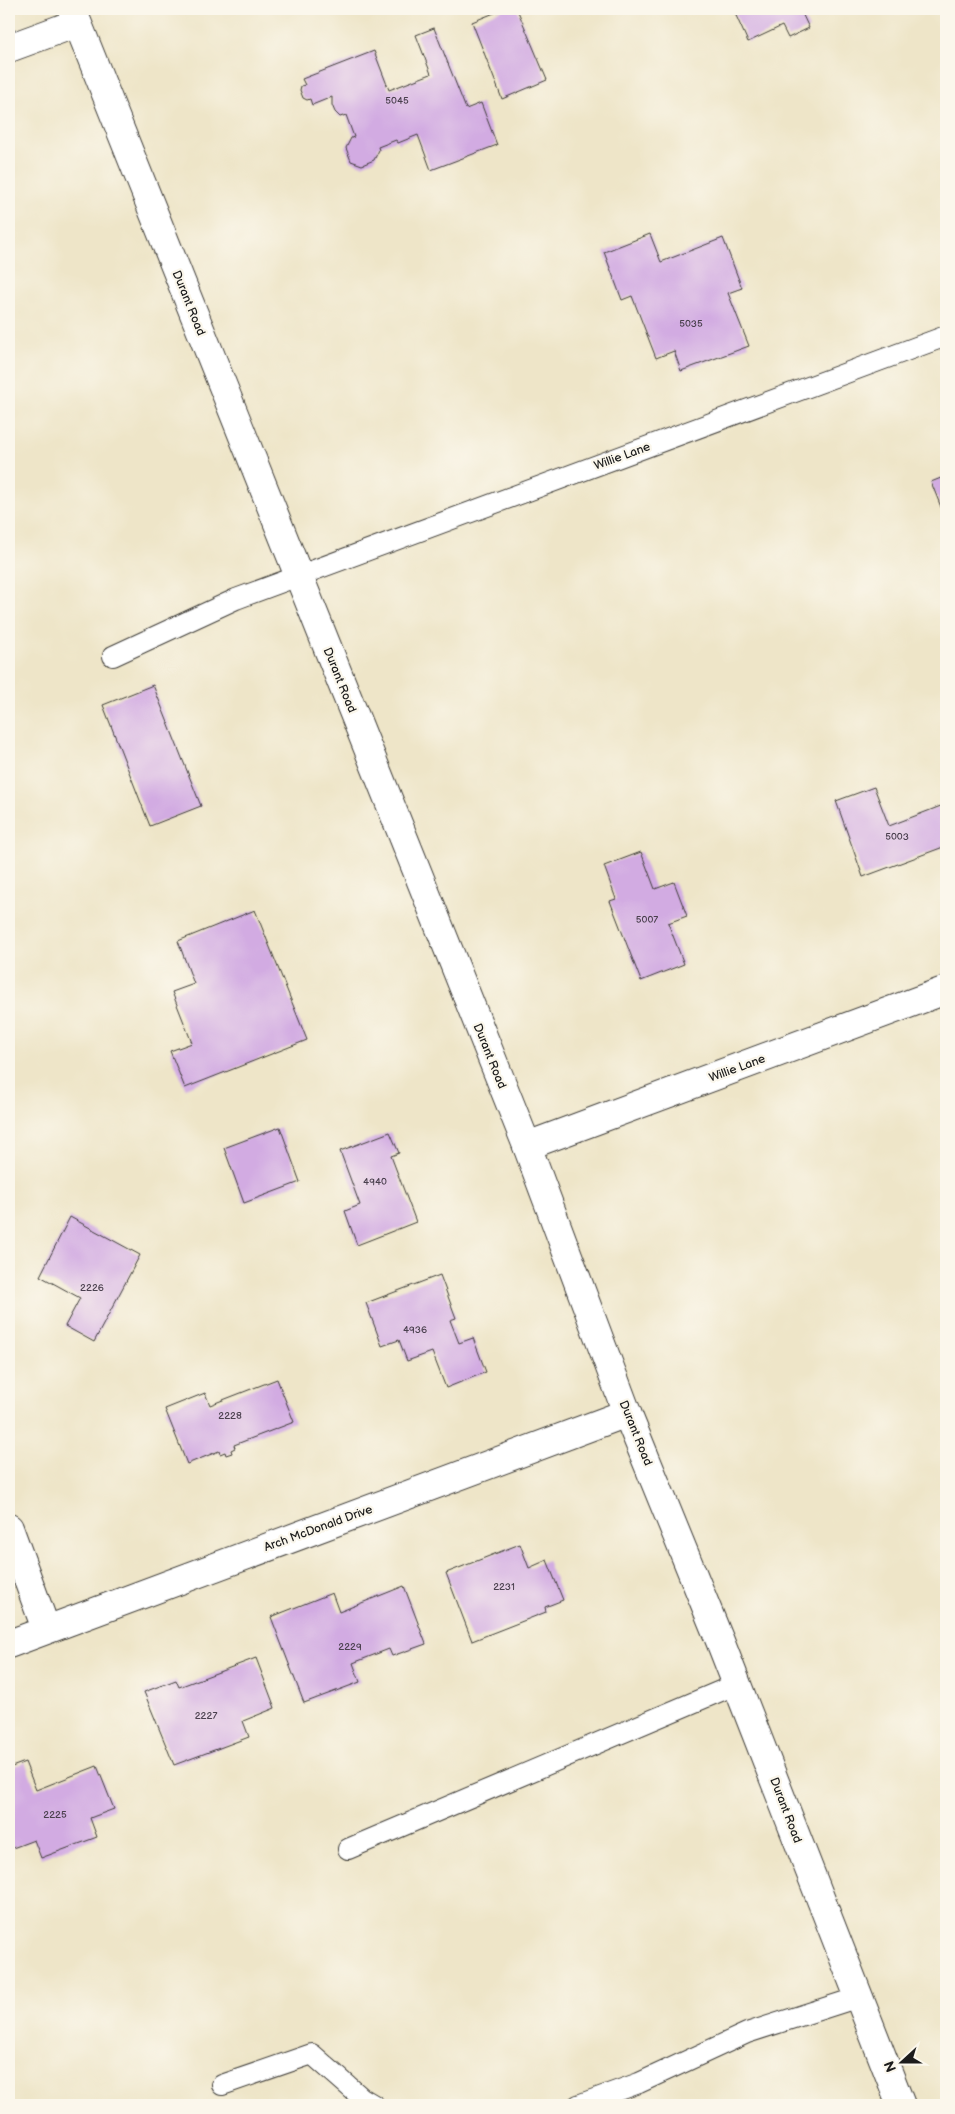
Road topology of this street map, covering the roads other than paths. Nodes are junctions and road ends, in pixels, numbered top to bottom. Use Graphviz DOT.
graph roads {
  1 [pos="74,16"];
  2 [pos="9,48"];
  3 [pos="946,336"];
  4 [pos="298,576"];
  5 [pos="113,656"];
  6 [pos="946,990"];
  7 [pos="527,1146"];
  8 [pos="627,1412"];
  9 [pos="9,1528"];
  10 [pos="46,1629"];
  11 [pos="9,1644"];
  12 [pos="737,1684"];
  13 [pos="348,1849"];
  14 [pos="859,1997"];
  15 [pos="222,2085"];
  16 [pos="374,2105"];
  17 [pos="578,2105"];
  18 [pos="901,2105"];
  1 -- 2 [label="street"];
  1 -- 4 [label="street, Durant Road"];
  3 -- 4 [label="lane, Willie Lane"];
  4 -- 5 [label="lane, Willie Lane"];
  4 -- 7 [label="street, Durant Road"];
  6 -- 7 [label="street, Willie Lane"];
  7 -- 8 [label="street, Durant Road"];
  8 -- 10 [label="street, Arch McDonald Drive"];
  8 -- 12 [label="street, Durant Road"];
  9 -- 10 [label="street"];
  10 -- 11 [label="street, Arch McDonald Drive"];
  12 -- 13 [label="lane"];
  12 -- 14 [label="street, Durant Road"];
  14 -- 17 [label="lane"];
  14 -- 18 [label="street, Durant Road"];
  15 -- 16 [label="lane"];
}
